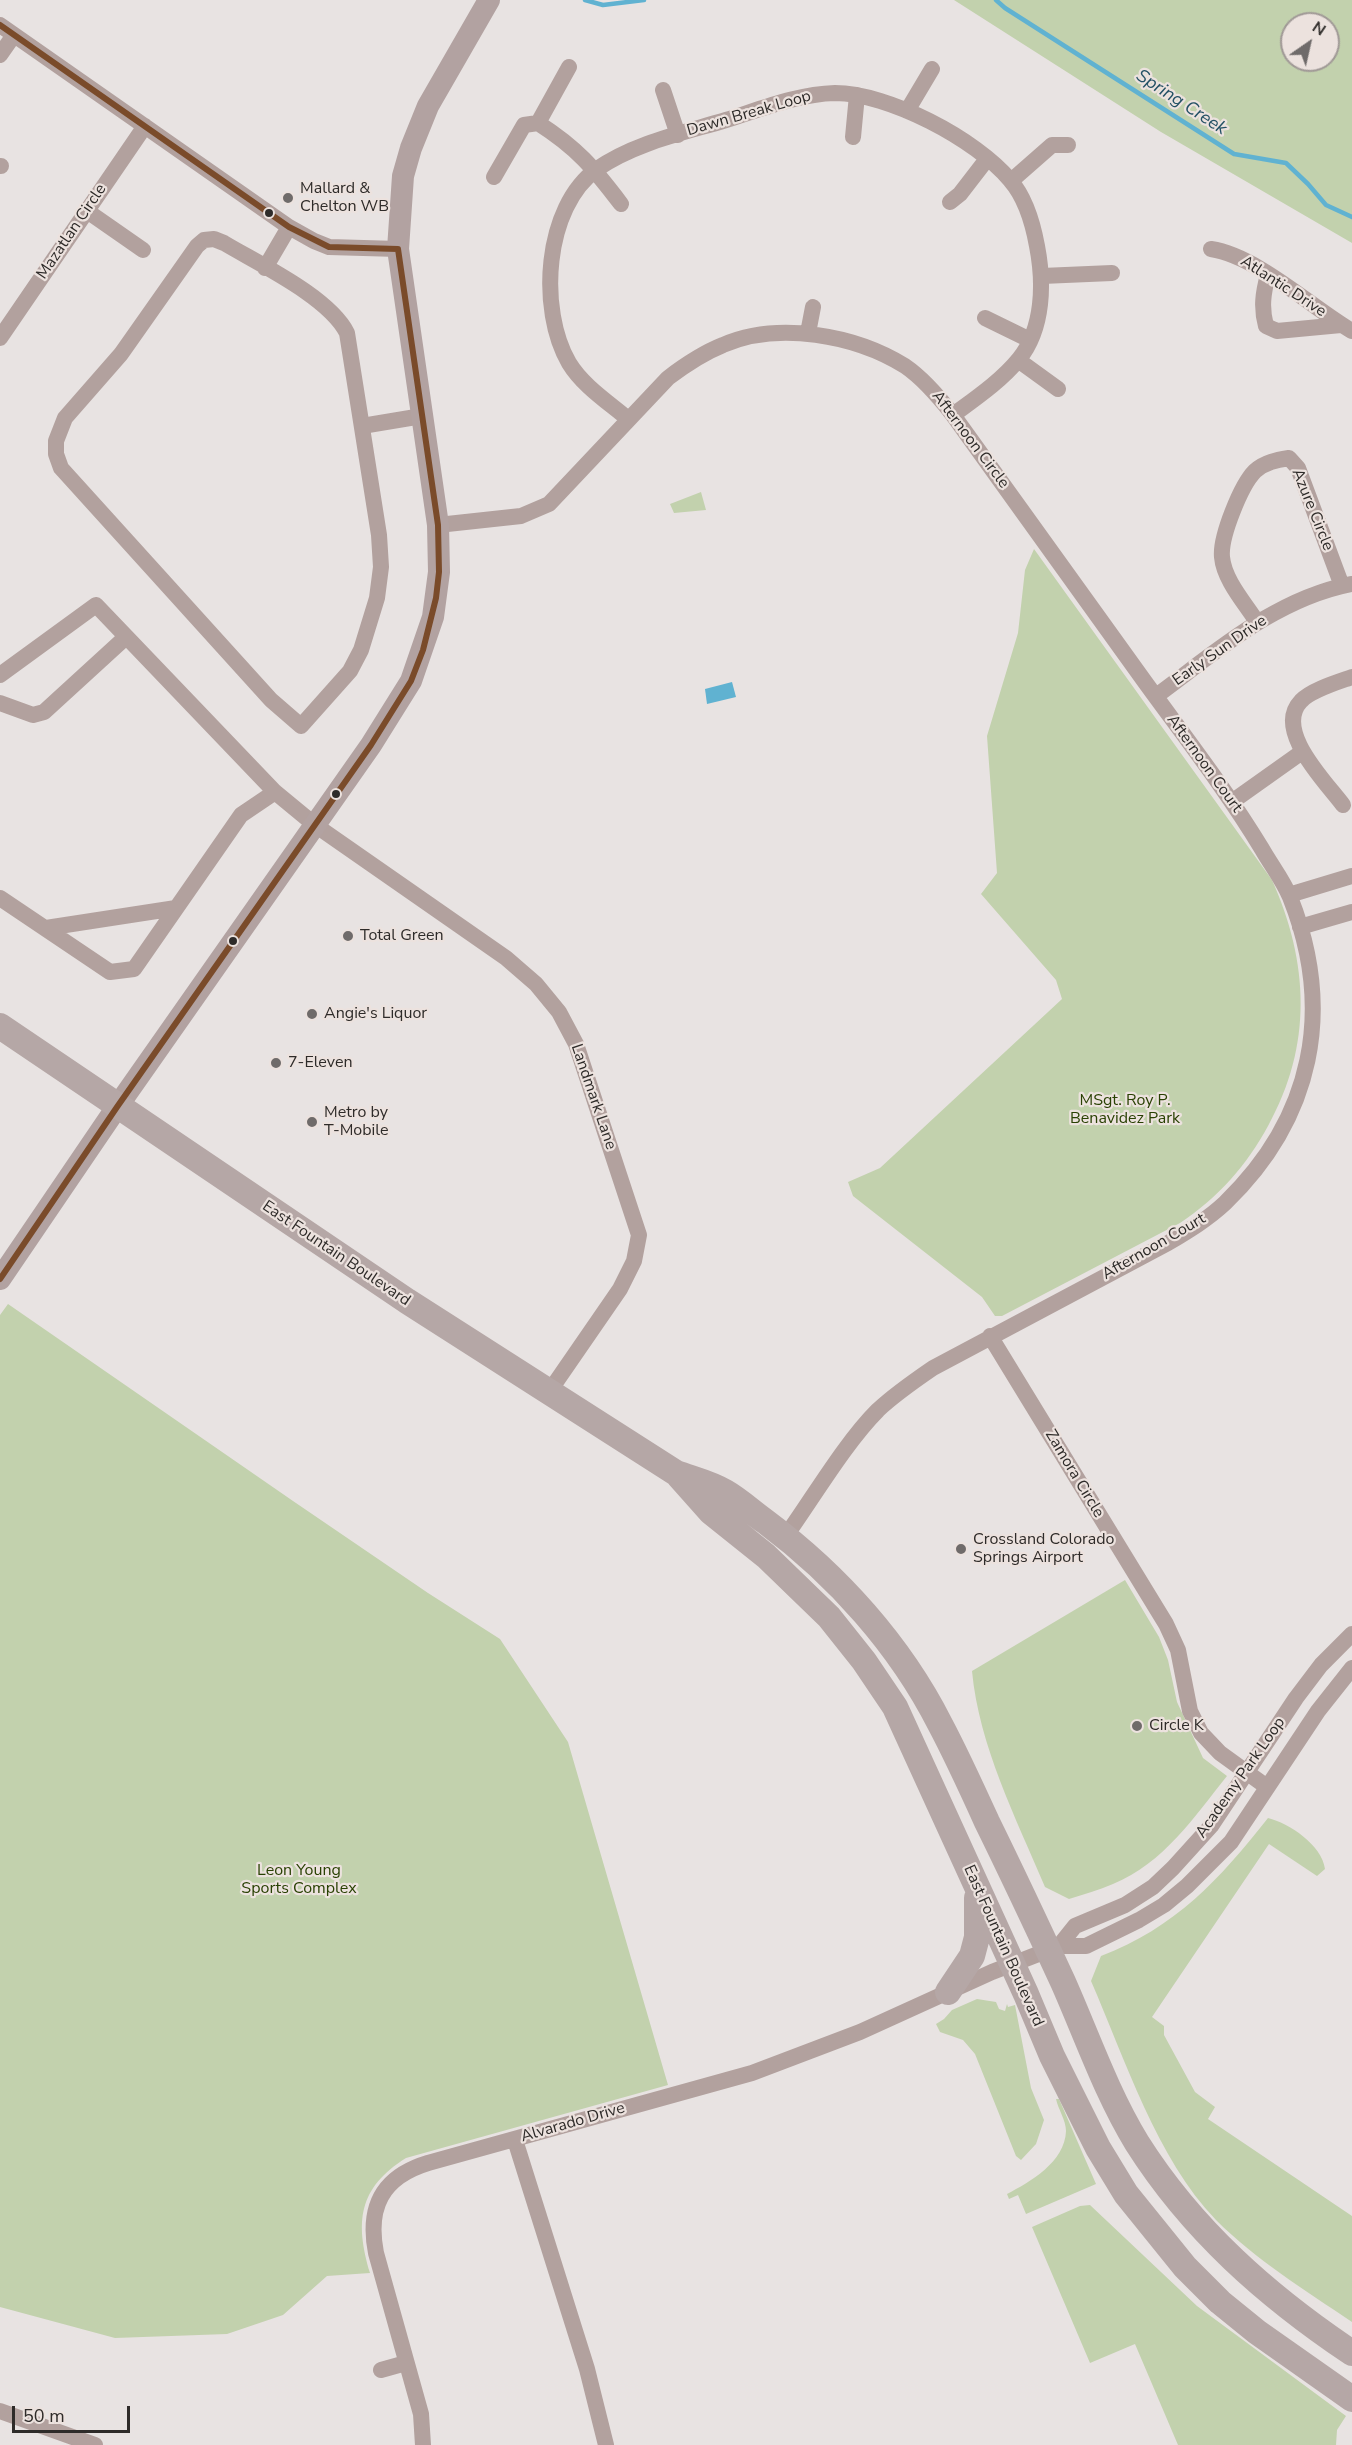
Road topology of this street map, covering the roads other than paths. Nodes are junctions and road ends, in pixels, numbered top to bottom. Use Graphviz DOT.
graph roads {
  1 [pos="489,0"];
  2 [pos="7,30"];
  3 [pos="0,56"];
  4 [pos="569,67"];
  5 [pos="932,69"];
  6 [pos="663,90"];
  7 [pos="857,95"];
  8 [pos="907,111"];
  9 [pos="538,123"];
  10 [pos="145,126"];
  11 [pos="678,135"];
  12 [pos="853,137"];
  13 [pos="1068,145"];
  14 [pos="987,159"];
  15 [pos="595,171"];
  16 [pos="494,177"];
  17 [pos="1011,181"];
  18 [pos="950,202"];
  19 [pos="621,204"];
  20 [pos="87,211"];
  21 [pos="289,227"];
  22 [pos="398,249"];
  23 [pos="1211,249"];
  24 [pos="143,250"];
  25 [pos="266,268"];
  26 [pos="1112,273"];
  27 [pos="1268,275"];
  28 [pos="1042,276"];
  29 [pos="813,307"];
  30 [pos="985,318"];
  31 [pos="1347,328"];
  32 [pos="808,333"];
  33 [pos="0,338"];
  34 [pos="1030,340"];
  35 [pos="1018,360"];
  36 [pos="1058,389"];
  37 [pos="953,415"];
  38 [pos="422,416"];
  39 [pos="628,419"];
  40 [pos="362,426"];
  41 [pos="438,525"];
  42 [pos="1347,585"];
  43 [pos="1257,622"];
  44 [pos="126,637"];
  45 [pos="0,675"];
  46 [pos="1352,677"];
  47 [pos="1156,696"];
  48 [pos="0,703"];
  49 [pos="1302,752"];
  50 [pos="275,792"];
  51 [pos="1233,801"];
  52 [pos="1343,805"];
  53 [pos="315,825"];
  54 [pos="1352,876"];
  55 [pos="1289,895"];
  56 [pos="0,898"];
  57 [pos="176,908"];
  58 [pos="1352,912"];
  59 [pos="1300,927"];
  60 [pos="46,928"];
  61 [pos="0,1026"];
  62 [pos="117,1107"];
  63 [pos="0,1279"];
  64 [pos="990,1336"];
  65 [pos="549,1392"];
  66 [pos="676,1473"];
  67 [pos="786,1537"];
  68 [pos="1352,1634"];
  69 [pos="1352,1668"];
  70 [pos="1247,1774"];
  71 [pos="1268,1787"];
  72 [pos="977,1889"];
  73 [pos="1054,1948"];
  74 [pos="1012,1965"];
  75 [pos="948,1992"];
  76 [pos="515,2140"];
  77 [pos="1352,2353"];
  78 [pos="406,2363"];
  79 [pos="381,2370"];
  80 [pos="1352,2399"];
  81 [pos="0,2411"];
  82 [pos="95,2445"];
  83 [pos="423,2445"];
  84 [pos="606,2445"];
  1 -- 22 [label="main road"];
  2 -- 3 [label="street"];
  2 -- 10 [label="street"];
  4 -- 9 [label="street"];
  5 -- 8 [label="street"];
  6 -- 11 [label="street, Dawn Break Loop"];
  7 -- 8 [label="street, Dawn Break Loop"];
  7 -- 11 [label="street, Dawn Break Loop"];
  7 -- 12 [label="street"];
  8 -- 14 [label="street, Dawn Break Loop"];
  9 -- 15 [label="street"];
  9 -- 16 [label="street"];
  10 -- 20 [label="street, Mazatlan Circle"];
  10 -- 21 [label="street"];
  11 -- 15 [label="street, Dawn Break Loop"];
  13 -- 17 [label="street"];
  14 -- 17 [label="street, Dawn Break Loop"];
  14 -- 18 [label="street"];
  15 -- 19 [label="street"];
  15 -- 39 [label="street, Dawn Break Loop"];
  17 -- 28 [label="street, Dawn Break Loop"];
  20 -- 24 [label="street"];
  20 -- 33 [label="street, Mazatlan Circle"];
  21 -- 22 [label="street"];
  21 -- 25 [label="street"];
  22 -- 38 [label="main road"];
  23 -- 27 [label="street, Atlantic Drive"];
  25 -- 40 [label="street"];
  25 -- 40 [label="street"];
  26 -- 28 [label="street"];
  27 -- 31 [label="street, Atlantic Drive"];
  27 -- 31 [label="street"];
  28 -- 34 [label="street, Dawn Break Loop"];
  29 -- 32 [label="street"];
  30 -- 34 [label="street"];
  32 -- 37 [label="street, Afternoon Circle"];
  32 -- 39 [label="street, Afternoon Circle"];
  34 -- 35 [label="street, Dawn Break Loop"];
  35 -- 36 [label="street"];
  35 -- 37 [label="street, Dawn Break Loop"];
  37 -- 47 [label="street, Afternoon Circle"];
  38 -- 40 [label="street"];
  38 -- 41 [label="main road"];
  39 -- 41 [label="street, Afternoon Circle"];
  41 -- 53 [label="main road"];
  42 -- 43 [label="street, Early Sun Drive"];
  42 -- 43 [label="street, Azure Circle"];
  43 -- 47 [label="street, Early Sun Drive"];
  44 -- 45 [label="street, Landmark Lane"];
  44 -- 48 [label="street"];
  44 -- 50 [label="street, Landmark Lane"];
  46 -- 49 [label="street"];
  47 -- 51 [label="street, Afternoon Court"];
  49 -- 51 [label="street"];
  49 -- 52 [label="street"];
  50 -- 53 [label="street, Landmark Lane"];
  50 -- 57 [label="street"];
  51 -- 55 [label="street, Afternoon Court"];
  53 -- 62 [label="main road"];
  53 -- 65 [label="street, Landmark Lane"];
  54 -- 55 [label="street"];
  55 -- 59 [label="street, Afternoon Court"];
  56 -- 60 [label="street"];
  57 -- 60 [label="street"];
  57 -- 60 [label="street"];
  58 -- 59 [label="street"];
  59 -- 64 [label="street, Afternoon Court"];
  61 -- 62 [label="highway, East Fountain Boulevard"];
  62 -- 63 [label="main road"];
  62 -- 65 [label="highway, East Fountain Boulevard"];
  64 -- 67 [label="street, Afternoon Court"];
  64 -- 70 [label="street, Zamora Circle"];
  65 -- 66 [label="highway, East Fountain Boulevard"];
  66 -- 67 [label="highway, East Fountain Boulevard"];
  66 -- 72 [label="highway, East Fountain Boulevard"];
  67 -- 73 [label="highway, East Fountain Boulevard"];
  68 -- 70 [label="street, Academy Park Loop"];
  69 -- 71 [label="street, Academy Park Loop"];
  70 -- 71 [label="street, Zamora Circle"];
  70 -- 73 [label="street, Academy Park Loop"];
  71 -- 73 [label="street, Academy Park Loop"];
  72 -- 74 [label="highway, East Fountain Boulevard"];
  72 -- 75 [label="highway"];
  73 -- 74 [label="street, Academy Park Loop"];
  73 -- 77 [label="highway, East Fountain Boulevard"];
  74 -- 75 [label="street, Alvarado Drive"];
  74 -- 80 [label="highway, East Fountain Boulevard"];
  75 -- 76 [label="street, Alvarado Drive"];
  76 -- 78 [label="street, Alvarado Drive"];
  76 -- 84 [label="street"];
  78 -- 79 [label="street"];
  78 -- 83 [label="street, Alvarado Drive"];
  81 -- 82 [label="street"];
}
